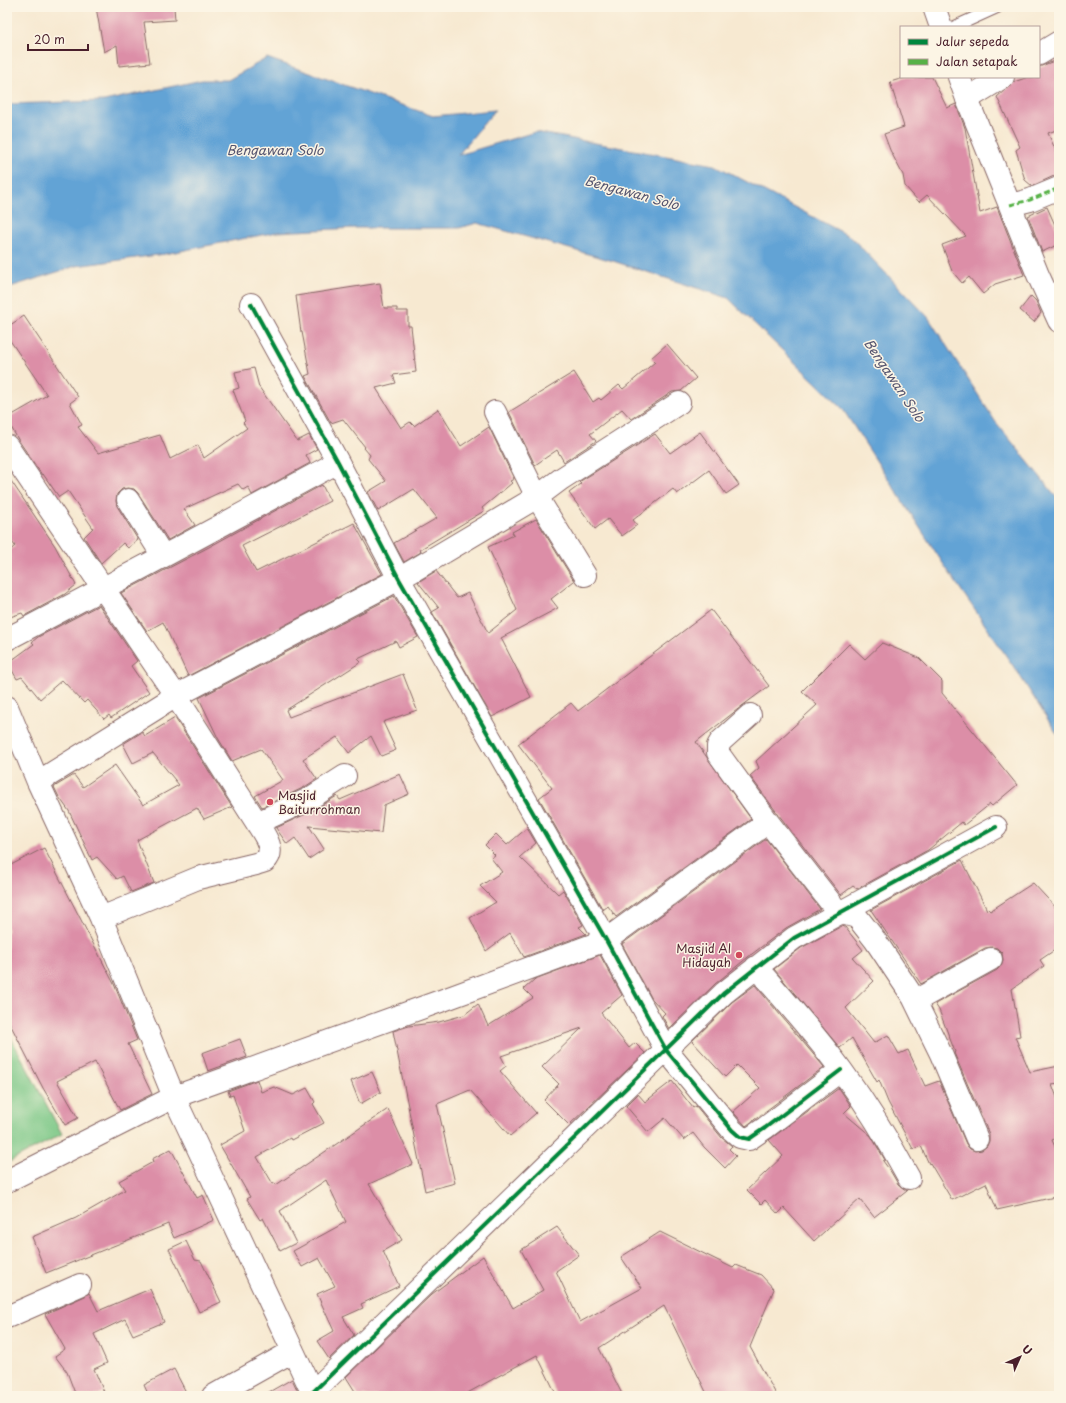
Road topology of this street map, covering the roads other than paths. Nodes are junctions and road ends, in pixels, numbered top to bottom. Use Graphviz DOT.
graph roads {
  1 [pos="934,7"];
  2 [pos="998,7"];
  3 [pos="942,26"];
  4 [pos="956,26"];
  5 [pos="1059,42"];
  6 [pos="1040,53"];
  7 [pos="959,78"];
  8 [pos="1001,78"];
  9 [pos="967,99"];
  10 [pos="1059,188"];
  11 [pos="1010,205"];
  12 [pos="251,304"];
  13 [pos="1059,321"];
  14 [pos="679,403"];
  15 [pos="495,412"];
  16 [pos="7,446"];
  17 [pos="338,462"];
  18 [pos="537,498"];
  19 [pos="128,500"];
  20 [pos="163,556"];
  21 [pos="586,575"];
  22 [pos="399,579"];
  23 [pos="103,588"];
  24 [pos="7,639"];
  25 [pos="176,696"];
  26 [pos="7,707"];
  27 [pos="750,715"];
  28 [pos="345,776"];
  29 [pos="38,782"];
  30 [pos="768,822"];
  31 [pos="257,823"];
  32 [pos="996,827"];
  33 [pos="838,912"];
  34 [pos="101,918"];
  35 [pos="606,940"];
  36 [pos="991,959"];
  37 [pos="756,967"];
  38 [pos="915,1001"];
  39 [pos="666,1050"];
  40 [pos="842,1070"];
  41 [pos="174,1097"];
  42 [pos="977,1139"];
  43 [pos="909,1178"];
  44 [pos="7,1181"];
  45 [pos="80,1285"];
  46 [pos="7,1317"];
  47 [pos="292,1350"];
  48 [pos="313,1394"];
  49 [pos="213,1396"];
  1 -- 3 [label="street"];
  2 -- 4 [label="lane"];
  5 -- 6 [label="street"];
  7 -- 9 [label="street"];
  8 -- 9 [label="street"];
  9 -- 11 [label="street"];
  10 -- 11 [label="street"];
  11 -- 13 [label="street"];
  12 -- 17 [label="street"];
  14 -- 18 [label="street"];
  15 -- 18 [label="street"];
  16 -- 23 [label="street"];
  17 -- 20 [label="street"];
  17 -- 22 [label="street"];
  18 -- 21 [label="street"];
  18 -- 22 [label="street"];
  19 -- 20 [label="street"];
  20 -- 23 [label="street"];
  22 -- 25 [label="street"];
  22 -- 35 [label="street"];
  23 -- 24 [label="street"];
  23 -- 25 [label="street"];
  25 -- 29 [label="street"];
  25 -- 31 [label="street"];
  26 -- 29 [label="street"];
  27 -- 30 [label="street"];
  28 -- 31 [label="street"];
  29 -- 34 [label="street"];
  30 -- 33 [label="street"];
  30 -- 35 [label="street"];
  31 -- 34 [label="street"];
  32 -- 33 [label="street"];
  33 -- 37 [label="street"];
  33 -- 38 [label="street"];
  34 -- 41 [label="street"];
  35 -- 39 [label="street"];
  35 -- 41 [label="street"];
  36 -- 38 [label="street"];
  37 -- 39 [label="street"];
  37 -- 40 [label="street"];
  38 -- 42 [label="street"];
  39 -- 40 [label="street"];
  39 -- 48 [label="street"];
  40 -- 43 [label="street"];
  41 -- 44 [label="street"];
  41 -- 47 [label="street"];
  45 -- 46 [label="street"];
  47 -- 48 [label="street"];
  47 -- 49 [label="street"];
}
